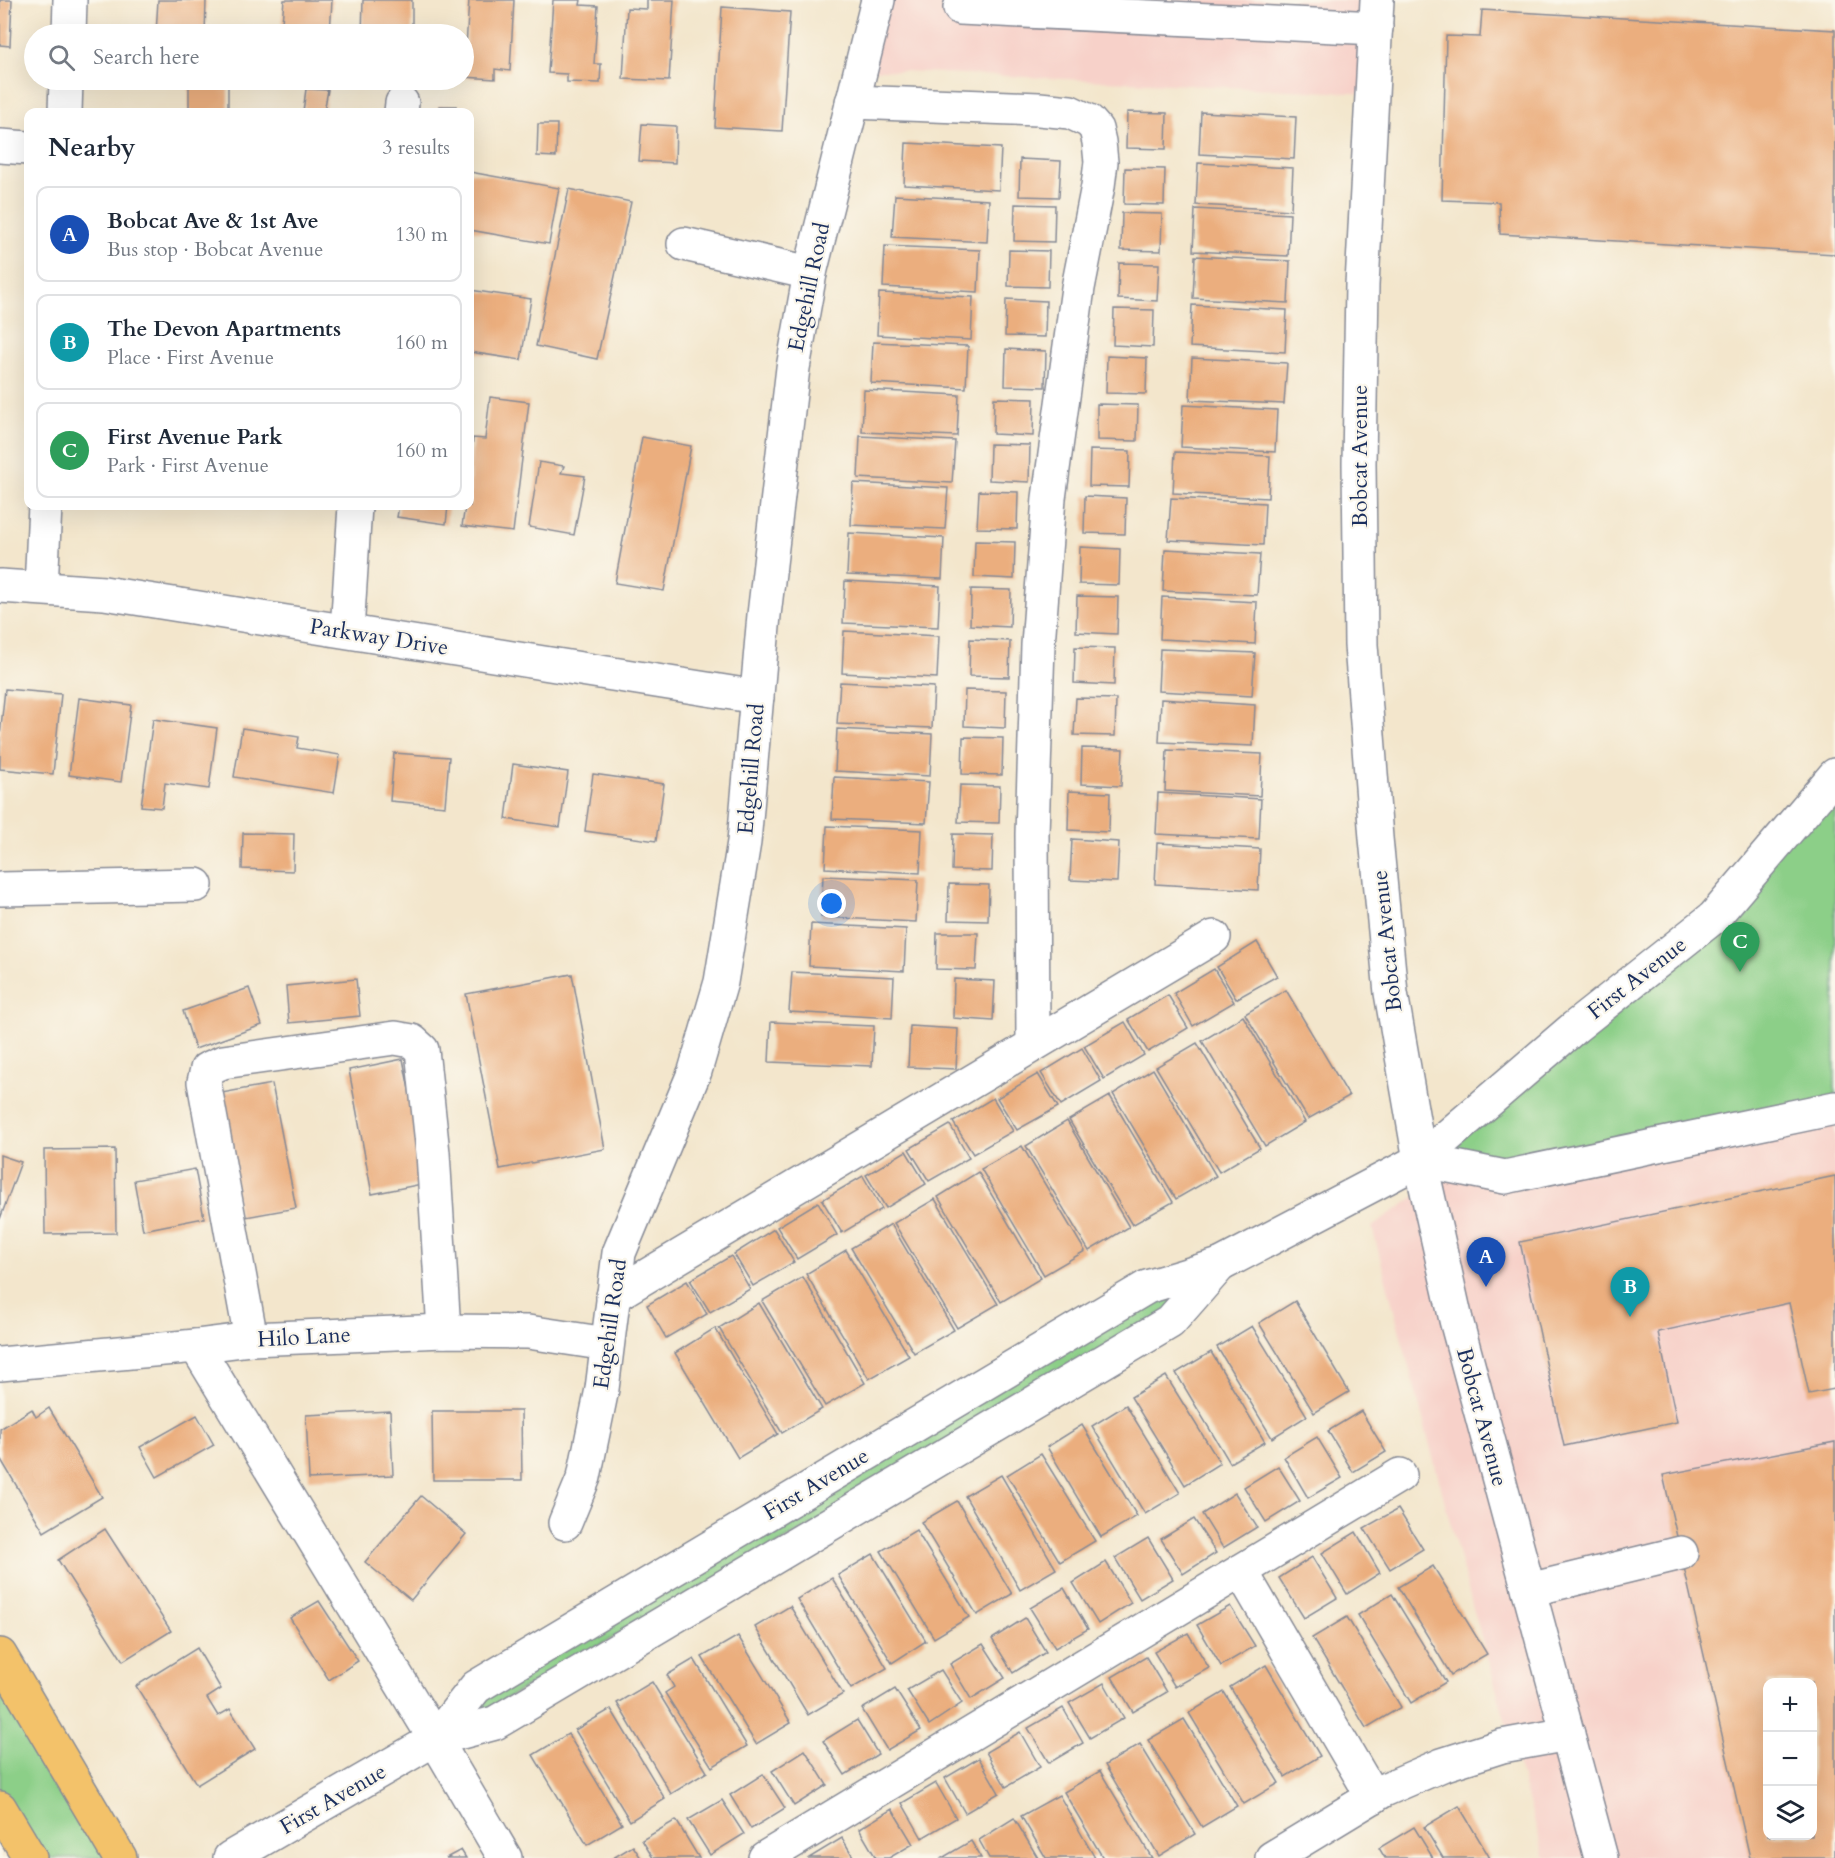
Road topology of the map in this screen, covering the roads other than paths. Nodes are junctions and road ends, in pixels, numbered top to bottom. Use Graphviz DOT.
graph roads {
  1 [pos="70,0"];
  2 [pos="878,0"];
  3 [pos="960,8"];
  4 [pos="1377,14"];
  5 [pos="69,24"];
  6 [pos="65,90"];
  7 [pos="852,102"];
  8 [pos="64,108"];
  9 [pos="0,146"];
  10 [pos="24,148"];
  11 [pos="684,244"];
  12 [pos="810,273"];
  13 [pos="45,510"];
  14 [pos="355,510"];
  15 [pos="0,586"];
  16 [pos="41,588"];
  17 [pos="347,631"];
  18 [pos="757,697"];
  19 [pos="1835,775"];
  20 [pos="196,885"];
  21 [pos="0,890"];
  22 [pos="1214,937"];
  23 [pos="1033,1045"];
  24 [pos="1835,1108"];
  25 [pos="1419,1160"];
  26 [pos="613,1296"];
  27 [pos="444,1331"];
  28 [pos="251,1339"];
  29 [pos="607,1344"];
  30 [pos="196,1346"];
  31 [pos="0,1364"];
  32 [pos="1400,1475"];
  33 [pos="565,1523"];
  34 [pos="1681,1553"];
  35 [pos="1241,1570"];
  36 [pos="1529,1590"];
  37 [pos="0,1655"];
  38 [pos="1568,1734"];
  39 [pos="435,1739"];
  40 [pos="1373,1797"];
  41 [pos="0,1808"];
  42 [pos="30,1858"];
  43 [pos="120,1858"];
  44 [pos="230,1858"];
  45 [pos="505,1858"];
  46 [pos="765,1858"];
  47 [pos="1272,1858"];
  48 [pos="1601,1858"];
  1 -- 5 [label="street"];
  2 -- 7 [label="street, Edgehill Road"];
  3 -- 4 [label="street"];
  4 -- 25 [label="street, Bobcat Avenue"];
  6 -- 8 [label="street"];
  7 -- 12 [label="street, Edgehill Road"];
  7 -- 23 [label="street"];
  9 -- 10 [label="street"];
  11 -- 12 [label="street"];
  12 -- 18 [label="street, Edgehill Road"];
  13 -- 16 [label="street"];
  14 -- 17 [label="street"];
  15 -- 16 [label="street, Parkway Drive"];
  16 -- 17 [label="street, Parkway Drive"];
  17 -- 18 [label="street, Parkway Drive"];
  18 -- 26 [label="street, Edgehill Road"];
  19 -- 25 [label="street, First Avenue"];
  20 -- 21 [label="street"];
  22 -- 23 [label="street"];
  23 -- 26 [label="street"];
  24 -- 25 [label="street"];
  25 -- 36 [label="street, Bobcat Avenue"];
  25 -- 39 [label="street, First Avenue"];
  26 -- 29 [label="street, Edgehill Road"];
  27 -- 28 [label="street, Hilo Lane"];
  27 -- 28 [label="street"];
  27 -- 29 [label="street, Hilo Lane"];
  28 -- 30 [label="street, Hilo Lane"];
  29 -- 33 [label="street, Edgehill Road"];
  30 -- 31 [label="street, Hilo Lane"];
  30 -- 39 [label="street"];
  32 -- 35 [label="street"];
  34 -- 36 [label="street"];
  35 -- 40 [label="street"];
  35 -- 46 [label="street"];
  36 -- 38 [label="street, Bobcat Avenue"];
  37 -- 43 [label="main road"];
  38 -- 40 [label="street"];
  38 -- 48 [label="street, Bobcat Avenue"];
  39 -- 44 [label="street, First Avenue"];
  39 -- 45 [label="street"];
  40 -- 47 [label="street"];
  41 -- 42 [label="main road"];
}
